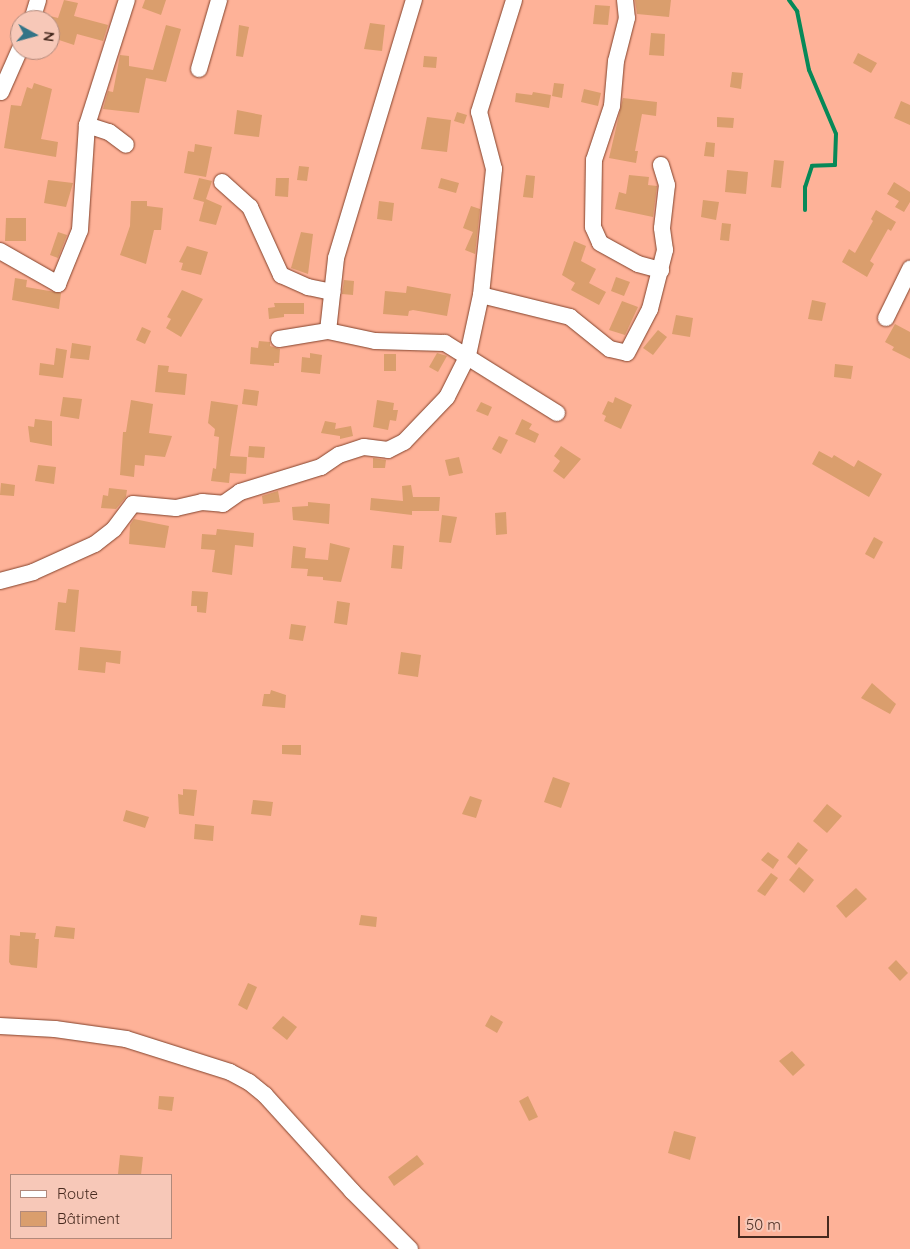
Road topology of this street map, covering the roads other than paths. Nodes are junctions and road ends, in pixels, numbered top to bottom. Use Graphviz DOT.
graph roads {
  1 [pos="127,0"];
  2 [pos="219,0"];
  3 [pos="414,0"];
  4 [pos="514,0"];
  5 [pos="625,0"];
  6 [pos="15,60"];
  7 [pos="199,69"];
  8 [pos="0,93"];
  9 [pos="87,126"];
  10 [pos="126,145"];
  11 [pos="661,165"];
  12 [pos="222,182"];
  13 [pos="0,251"];
  14 [pos="910,269"];
  15 [pos="661,270"];
  16 [pos="332,292"];
  17 [pos="481,295"];
  18 [pos="886,318"];
  19 [pos="328,331"];
  20 [pos="279,339"];
  21 [pos="468,355"];
  22 [pos="557,413"];
  23 [pos="0,581"];
  24 [pos="0,1026"];
  25 [pos="410,1249"];
  1 -- 9 [label="street"];
  2 -- 7 [label="street"];
  3 -- 16 [label="street"];
  4 -- 17 [label="street"];
  5 -- 15 [label="street"];
  6 -- 8 [label="street"];
  9 -- 10 [label="street"];
  9 -- 13 [label="street"];
  11 -- 15 [label="street"];
  12 -- 16 [label="street"];
  14 -- 18 [label="street"];
  15 -- 17 [label="street"];
  16 -- 19 [label="street"];
  17 -- 21 [label="street"];
  19 -- 20 [label="street"];
  19 -- 21 [label="street"];
  21 -- 22 [label="street"];
  21 -- 23 [label="street"];
  24 -- 25 [label="street"];
}
